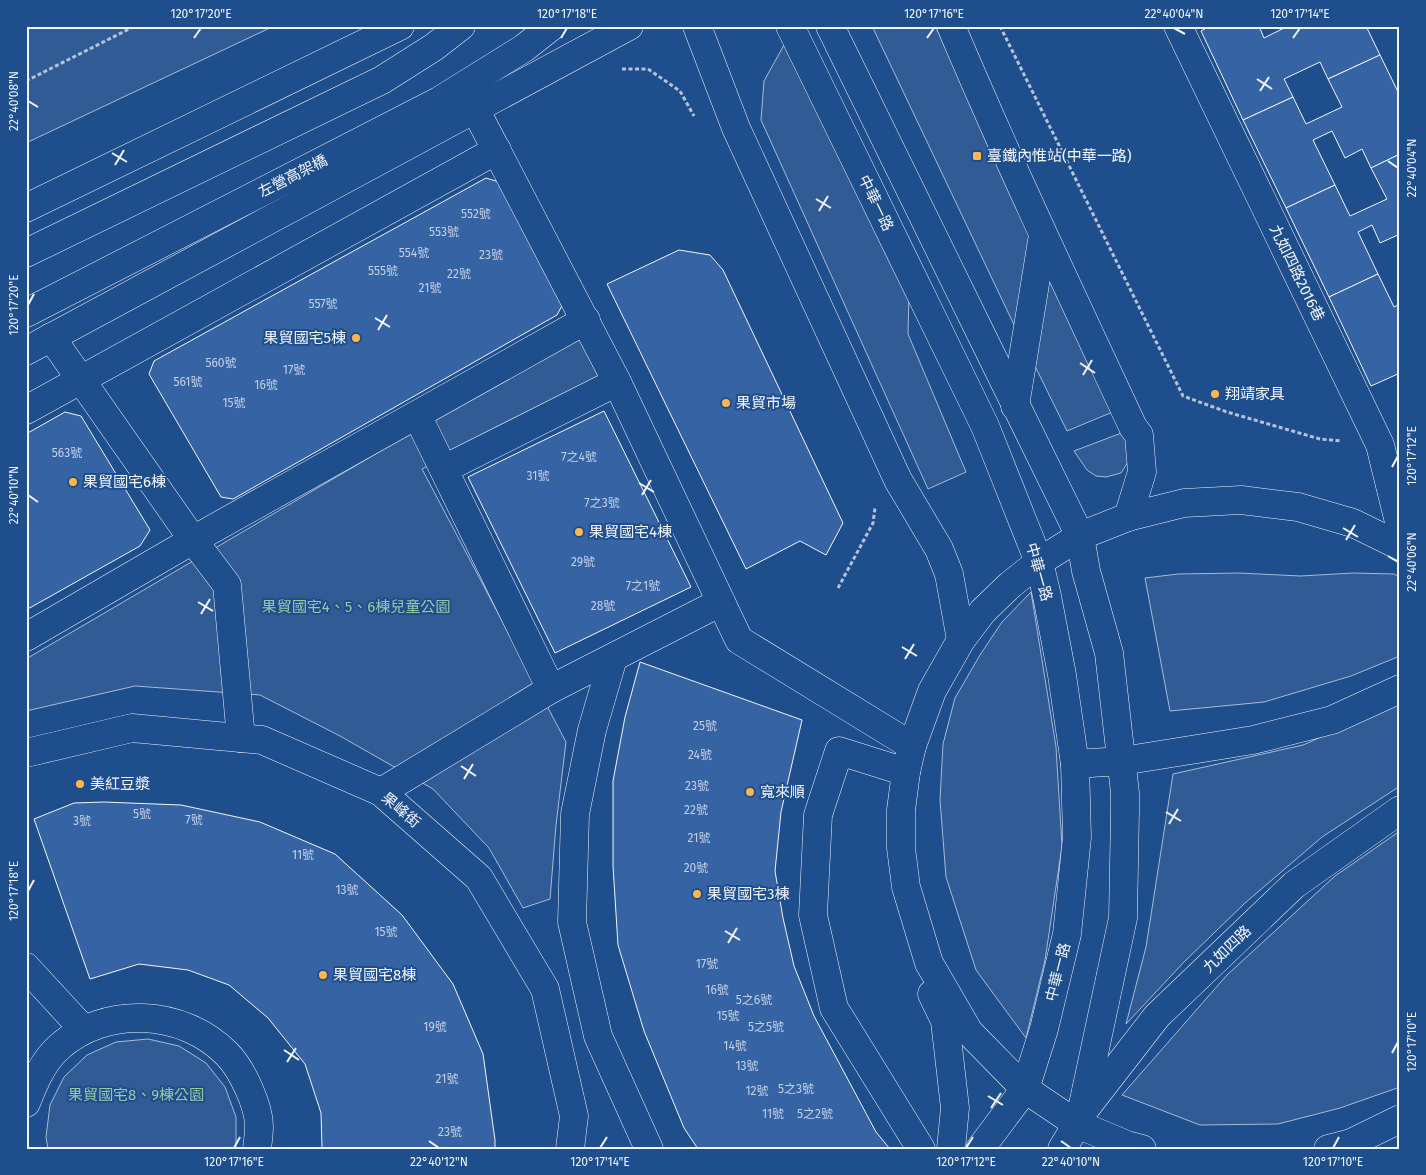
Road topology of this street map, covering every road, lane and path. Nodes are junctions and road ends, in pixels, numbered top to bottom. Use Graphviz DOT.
graph roads {
  1 [pos="135,26"];
  2 [pos="400,26"];
  3 [pos="461,26"];
  4 [pos="552,26"];
  5 [pos="630,26"];
  6 [pos="697,26"];
  7 [pos="790,26"];
  8 [pos="830,26"];
  9 [pos="951,26"];
  10 [pos="1000,26"];
  11 [pos="1178,26"];
  12 [pos="620,69"];
  13 [pos="26,81"];
  14 [pos="476,109"];
  15 [pos="697,122"];
  16 [pos="497,150"];
  17 [pos="26,208"];
  18 [pos="1043,235"];
  19 [pos="26,254"];
  20 [pos="26,313"];
  21 [pos="586,320"];
  22 [pos="51,337"];
  23 [pos="26,351"];
  24 [pos="82,380"];
  25 [pos="617,382"];
  26 [pos="1015,406"];
  27 [pos="26,410"];
  28 [pos="417,415"];
  29 [pos="1380,445"];
  30 [pos="444,469"];
  31 [pos="876,504"];
  32 [pos="1128,517"];
  33 [pos="1400,526"];
  34 [pos="1080,536"];
  35 [pos="193,540"];
  36 [pos="1400,546"];
  37 [pos="1039,562"];
  38 [pos="838,588"];
  39 [pos="721,602"];
  40 [pos="26,637"];
  41 [pos="961,640"];
  42 [pos="613,658"];
  43 [pos="1400,689"];
  44 [pos="551,690"];
  45 [pos="241,738"];
  46 [pos="912,746"];
  47 [pos="26,752"];
  48 [pos="1122,761"];
  49 [pos="1075,764"];
  50 [pos="906,772"];
  51 [pos="382,792"];
  52 [pos="1400,810"];
  53 [pos="906,887"];
  54 [pos="26,967"];
  55 [pos="84,1030"];
  56 [pos="32,1066"];
  57 [pos="1025,1089"];
  58 [pos="26,1103"];
  59 [pos="1079,1119"];
  60 [pos="1400,1119"];
  61 [pos="257,1149"];
  62 [pos="570,1149"];
  63 [pos="649,1149"];
  64 [pos="921,1149"];
  65 [pos="951,1149"];
  66 [pos="980,1149"];
  67 [pos="1062,1149"];
  68 [pos="1142,1149"];
  69 [pos="1328,1149"];
  1 -- 13 [label="path"];
  2 -- 17 [label="street"];
  3 -- 19 [label="street"];
  4 -- 20 [label="street, 左營高架橋"];
  5 -- 14 [label="street"];
  6 -- 41 [label="street"];
  7 -- 37 [label="street, 中華一路"];
  8 -- 26 [label="street"];
  9 -- 18 [label="street"];
  10 -- 29 [label="path"];
  11 -- 29 [label="street, 九如四路2016巷"];
  12 -- 15 [label="path"];
  14 -- 16 [label="street"];
  14 -- 22 [label="street"];
  16 -- 21 [label="street"];
  16 -- 24 [label="street"];
  18 -- 26 [label="street"];
  18 -- 32 [label="street"];
  21 -- 25 [label="street"];
  21 -- 28 [label="street"];
  22 -- 23 [label="street"];
  22 -- 24 [label="street"];
  24 -- 27 [label="street"];
  24 -- 35 [label="street"];
  25 -- 30 [label="street"];
  25 -- 39 [label="street"];
  26 -- 34 [label="street"];
  28 -- 30 [label="street"];
  28 -- 35 [label="street"];
  29 -- 33 [label="street, 九如四路2016巷"];
  30 -- 44 [label="street"];
  31 -- 38 [label="path"];
  32 -- 34 [label="street"];
  32 -- 36 [label="street"];
  34 -- 37 [label="street"];
  34 -- 48 [label="street"];
  35 -- 40 [label="street"];
  35 -- 45 [label="street"];
  37 -- 41 [label="street"];
  37 -- 49 [label="street, 中華一路"];
  39 -- 42 [label="street"];
  39 -- 46 [label="street"];
  41 -- 46 [label="street"];
  42 -- 44 [label="street"];
  42 -- 63 [label="street"];
  43 -- 48 [label="street"];
  44 -- 51 [label="street"];
  45 -- 47 [label="street, 果峰街"];
  45 -- 51 [label="street, 果峰街"];
  46 -- 50 [label="street"];
  48 -- 49 [label="street"];
  48 -- 59 [label="street"];
  49 -- 57 [label="street, 中華一路"];
  50 -- 53 [label="street"];
  50 -- 64 [label="street"];
  51 -- 62 [label="street, 果峰街"];
  52 -- 59 [label="street, 九如四路"];
  53 -- 57 [label="street"];
  53 -- 65 [label="street"];
  54 -- 55 [label="street"];
  55 -- 56 [label="street"];
  55 -- 61 [label="street"];
  56 -- 58 [label="street"];
  57 -- 59 [label="street"];
  57 -- 66 [label="street, 中華一路"];
  59 -- 67 [label="street"];
  59 -- 68 [label="street"];
  60 -- 69 [label="street"];
}
